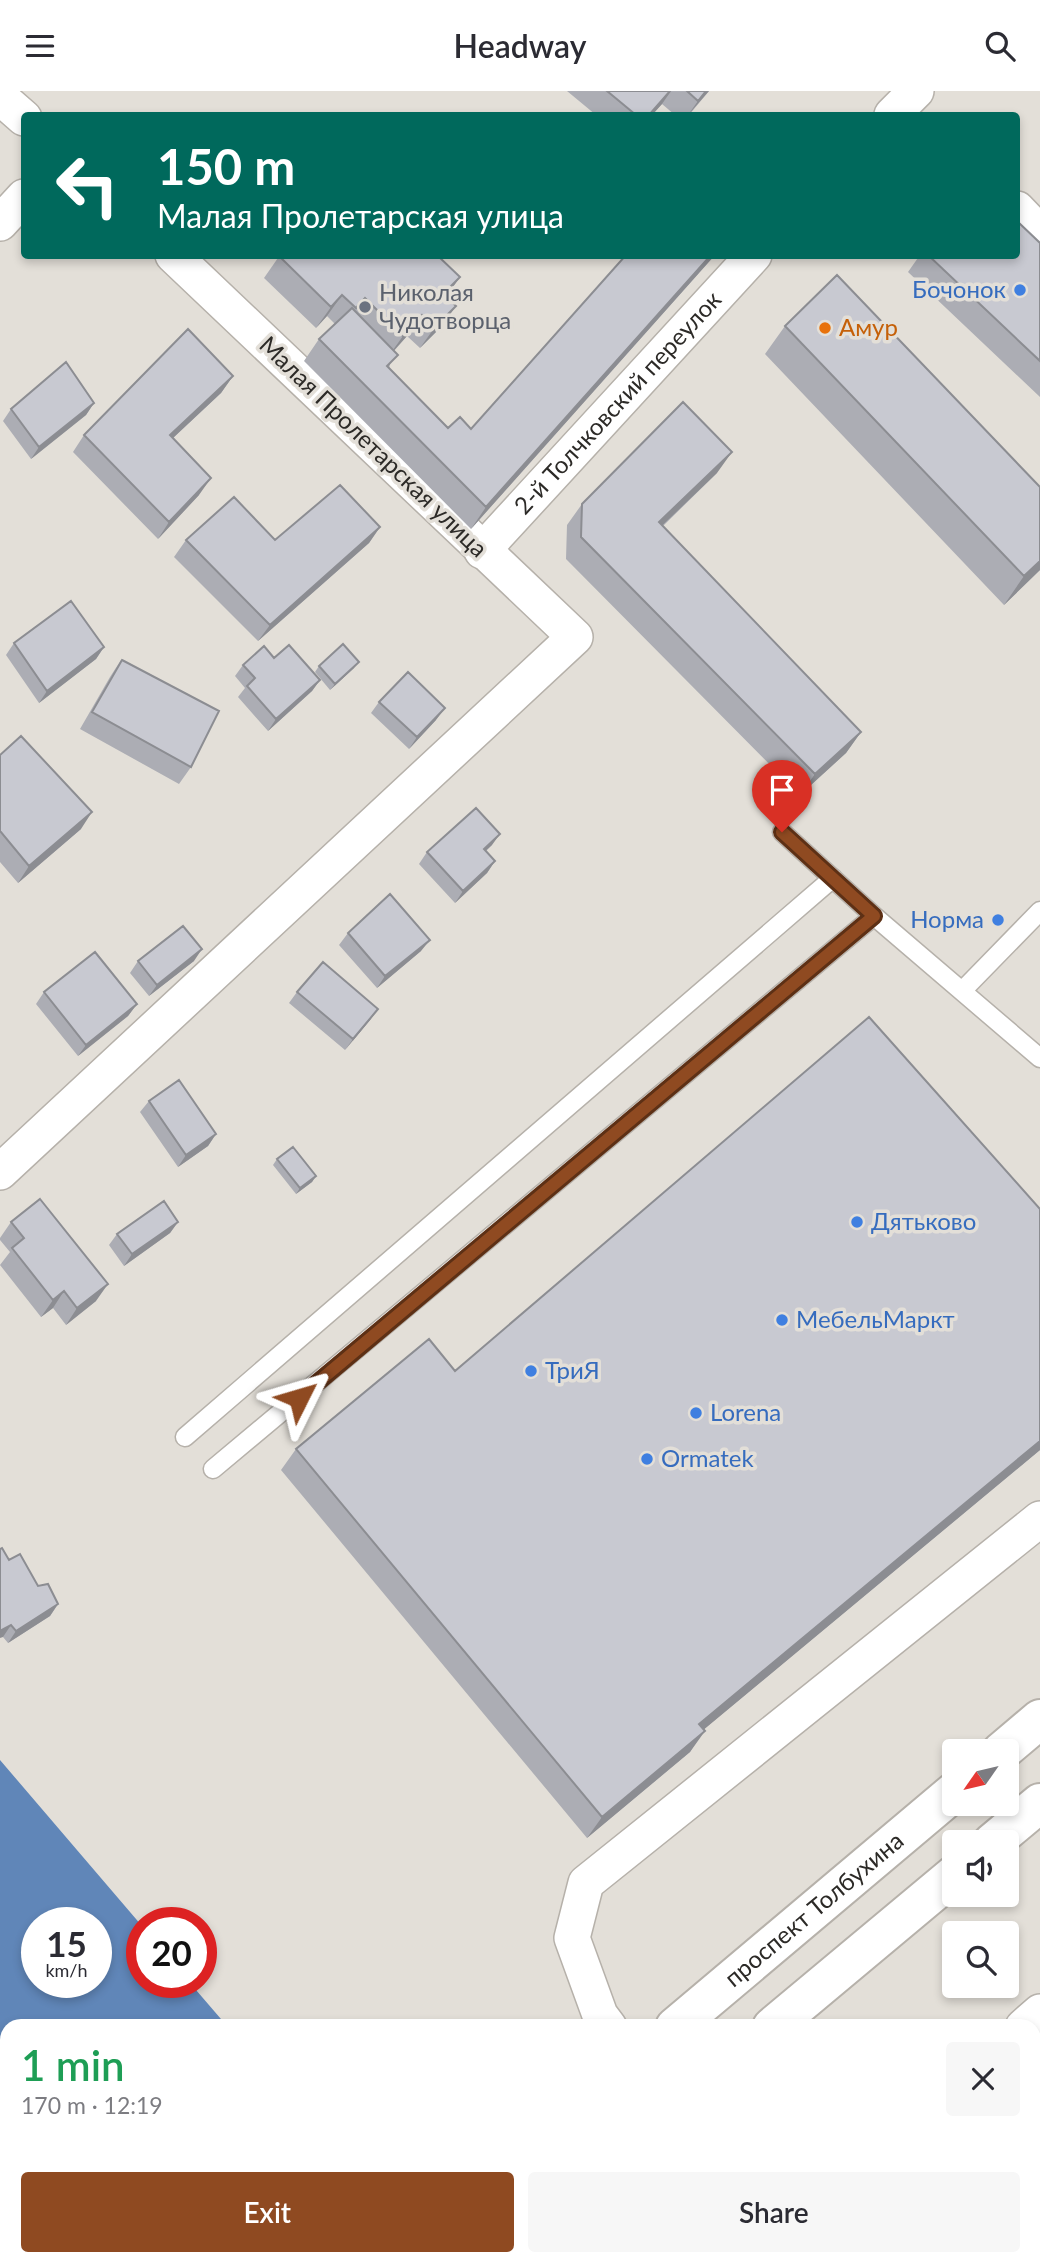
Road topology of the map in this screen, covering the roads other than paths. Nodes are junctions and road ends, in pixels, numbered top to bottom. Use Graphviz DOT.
graph roads {
  1 [pos="0,97"];
  2 [pos="21,115"];
  3 [pos="21,200"];
  4 [pos="1020,212"];
  5 [pos="0,223"];
  6 [pos="1040,233"];
  7 [pos="177,259"];
  8 [pos="750,259"];
  9 [pos="482,551"];
  10 [pos="782,832"];
  11 [pos="833,878"];
  12 [pos="1040,911"];
  13 [pos="874,916"];
  14 [pos="962,991"];
  15 [pos="1040,1058"];
  16 [pos="0,1172"];
  17 [pos="185,1437"];
  18 [pos="213,1469"];
  19 [pos="1040,1519"];
  20 [pos="1040,1719"];
  21 [pos="1016,1739"];
  22 [pos="942,1802"];
  23 [pos="1040,1803"];
  24 [pos="1008,1830"];
  25 [pos="942,1885"];
  26 [pos="603,2019"];
  27 [pos="684,2019"];
  28 [pos="782,2019"];
  1 -- 2 [label="street"];
  3 -- 5 [label="street"];
  4 -- 6 [label="street"];
  7 -- 9 [label="street, Малая Пролетарская улица"];
  8 -- 9 [label="street, 2-й Толчковский переулок"];
  9 -- 16 [label="street, Малая Пролетарская улица"];
  10 -- 11 [label="lane"];
  11 -- 13 [label="lane"];
  11 -- 17 [label="lane"];
  12 -- 14 [label="lane"];
  13 -- 14 [label="lane"];
  13 -- 18 [label="lane"];
  14 -- 15 [label="lane"];
  19 -- 26 [label="street"];
  20 -- 21 [label="main road"];
  22 -- 27 [label="main road, проспект Толбухина"];
  23 -- 24 [label="main road"];
  25 -- 28 [label="main road"];
}
